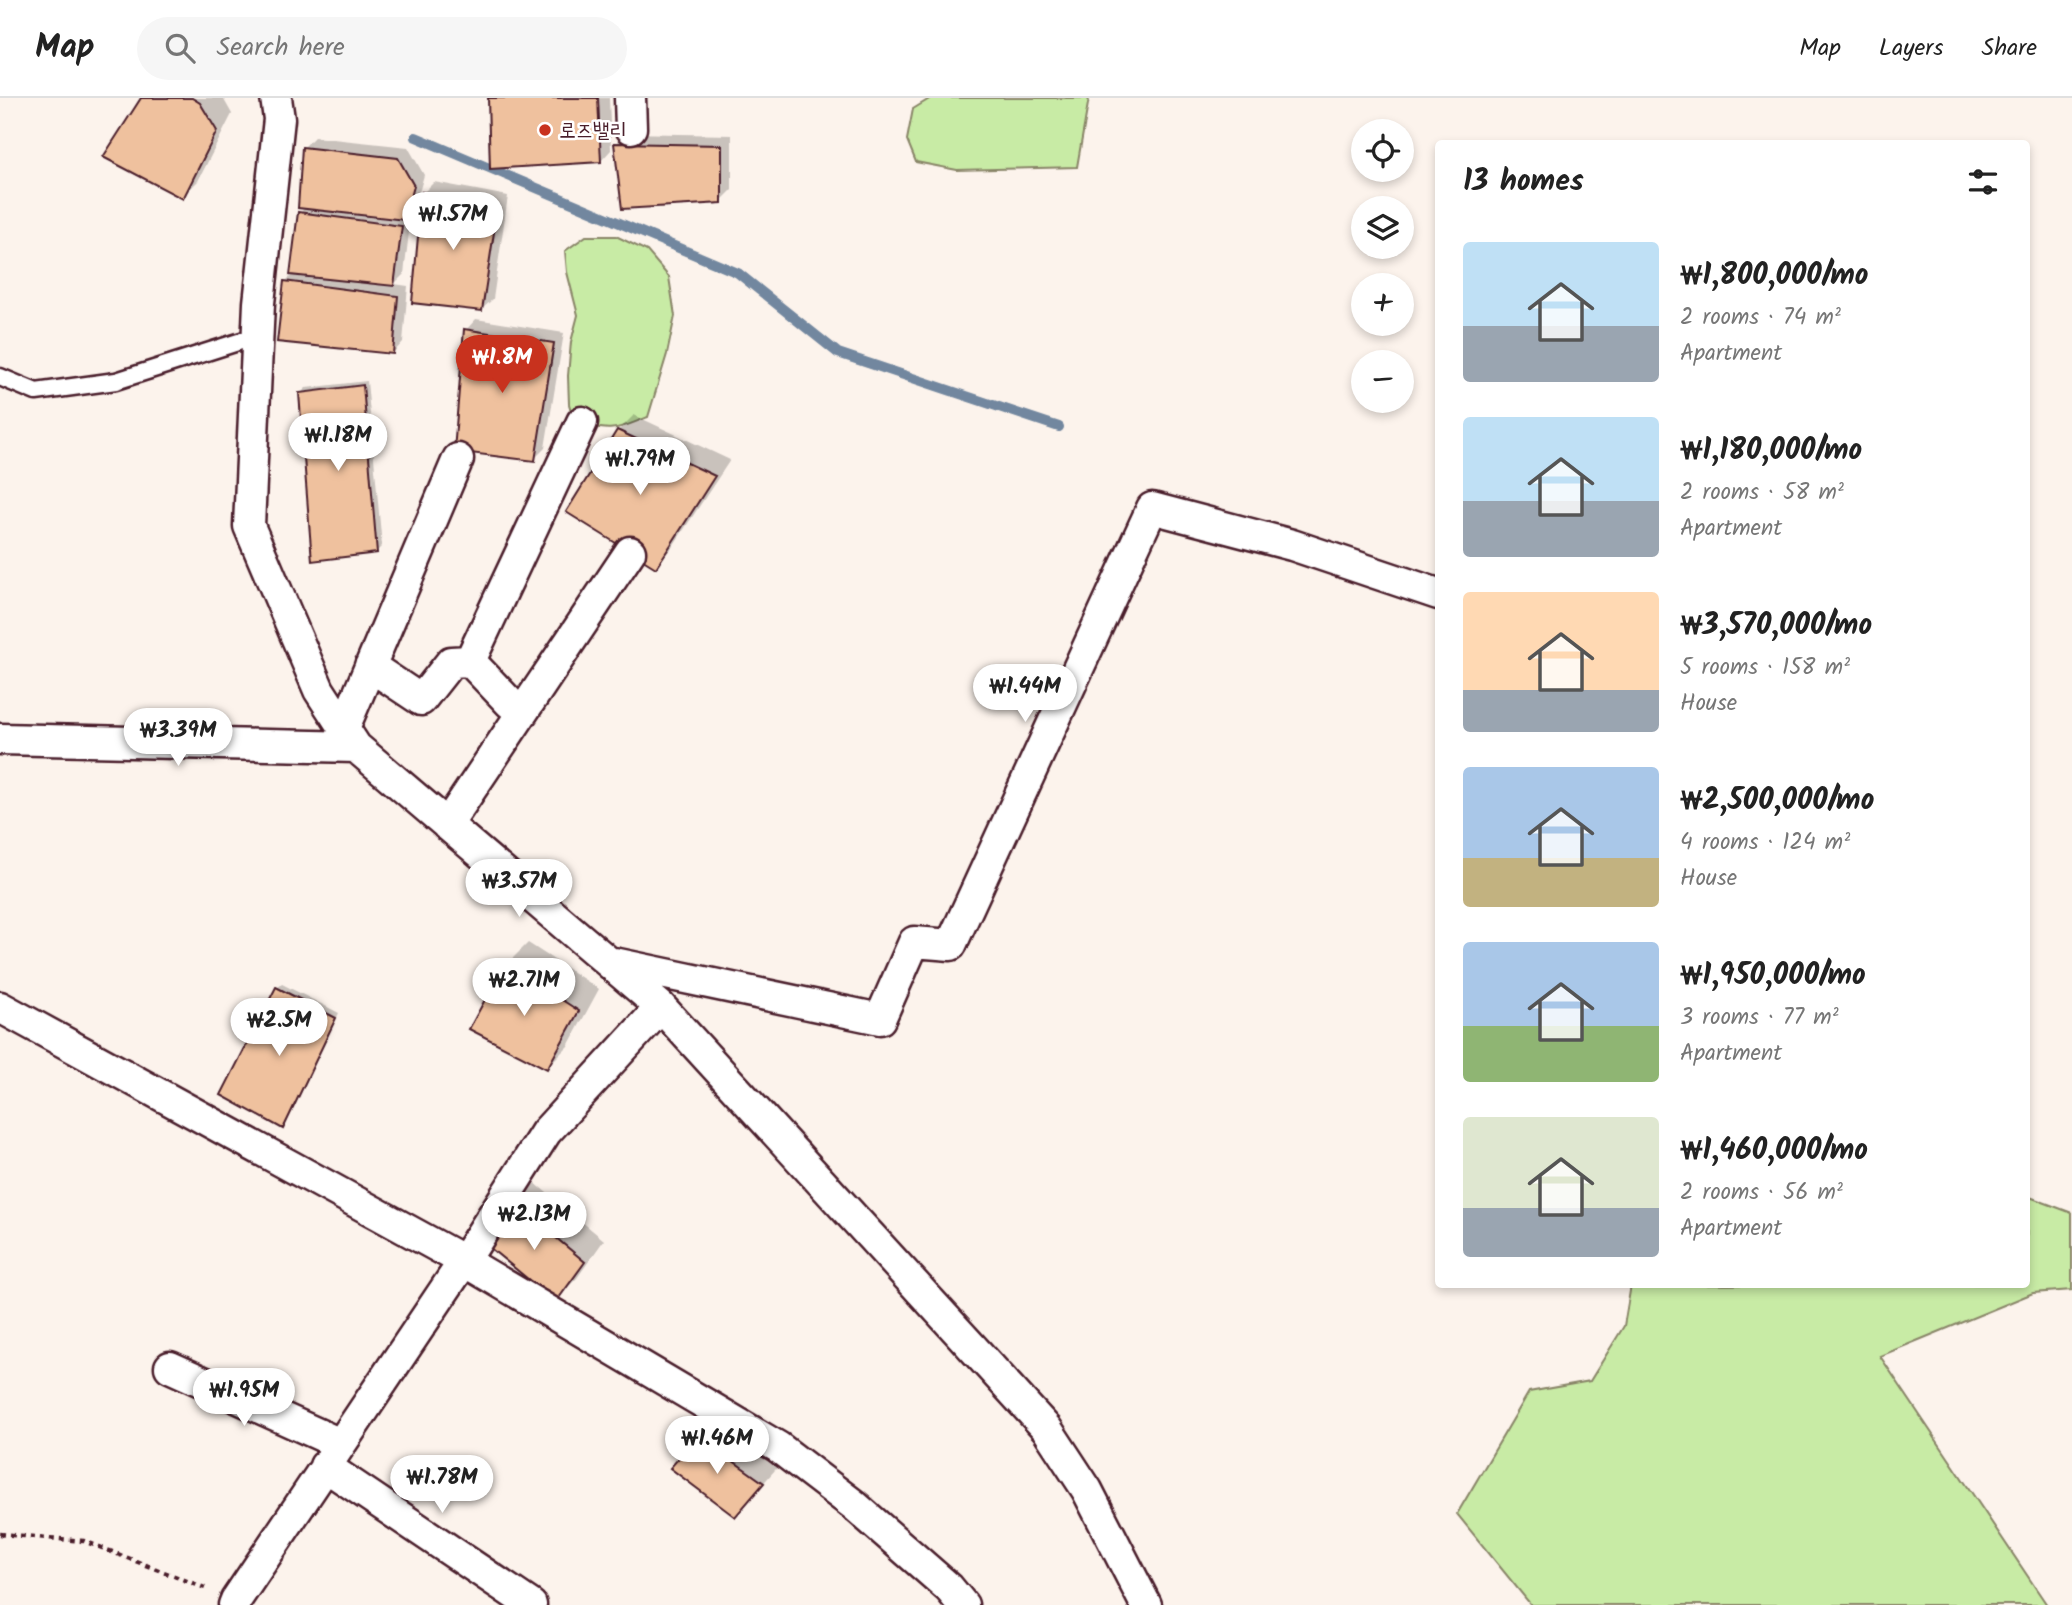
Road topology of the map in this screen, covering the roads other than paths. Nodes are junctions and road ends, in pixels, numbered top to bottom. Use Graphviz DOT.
graph roads {
  1 [pos="276,98"];
  2 [pos="630,98"];
  3 [pos="631,128"];
  4 [pos="257,336"];
  5 [pos="0,377"];
  6 [pos="582,422"];
  7 [pos="458,459"];
  8 [pos="1435,593"];
  9 [pos="470,661"];
  10 [pos="370,666"];
  11 [pos="510,704"];
  12 [pos="350,738"];
  13 [pos="0,739"];
  14 [pos="441,820"];
  15 [pos="609,962"];
  16 [pos="0,1007"];
  17 [pos="661,1007"];
  18 [pos="464,1261"];
  19 [pos="170,1367"];
  20 [pos="332,1455"];
  21 [pos="235,1602"];
  22 [pos="531,1605"];
  23 [pos="963,1605"];
  24 [pos="1146,1605"];
  1 -- 4 [label="street"];
  2 -- 3 [label="street"];
  4 -- 5 [label="lane"];
  4 -- 12 [label="street"];
  6 -- 9 [label="street"];
  7 -- 10 [label="street"];
  8 -- 15 [label="street"];
  9 -- 10 [label="street"];
  9 -- 11 [label="street"];
  10 -- 12 [label="street"];
  11 -- 14 [label="street"];
  11 -- 14 [label="street"];
  12 -- 13 [label="street"];
  12 -- 14 [label="street"];
  14 -- 15 [label="street"];
  15 -- 17 [label="street"];
  16 -- 18 [label="street"];
  17 -- 18 [label="street"];
  17 -- 24 [label="street"];
  18 -- 20 [label="street"];
  18 -- 23 [label="street"];
  19 -- 20 [label="street"];
  20 -- 21 [label="street"];
  20 -- 22 [label="street"];
}
